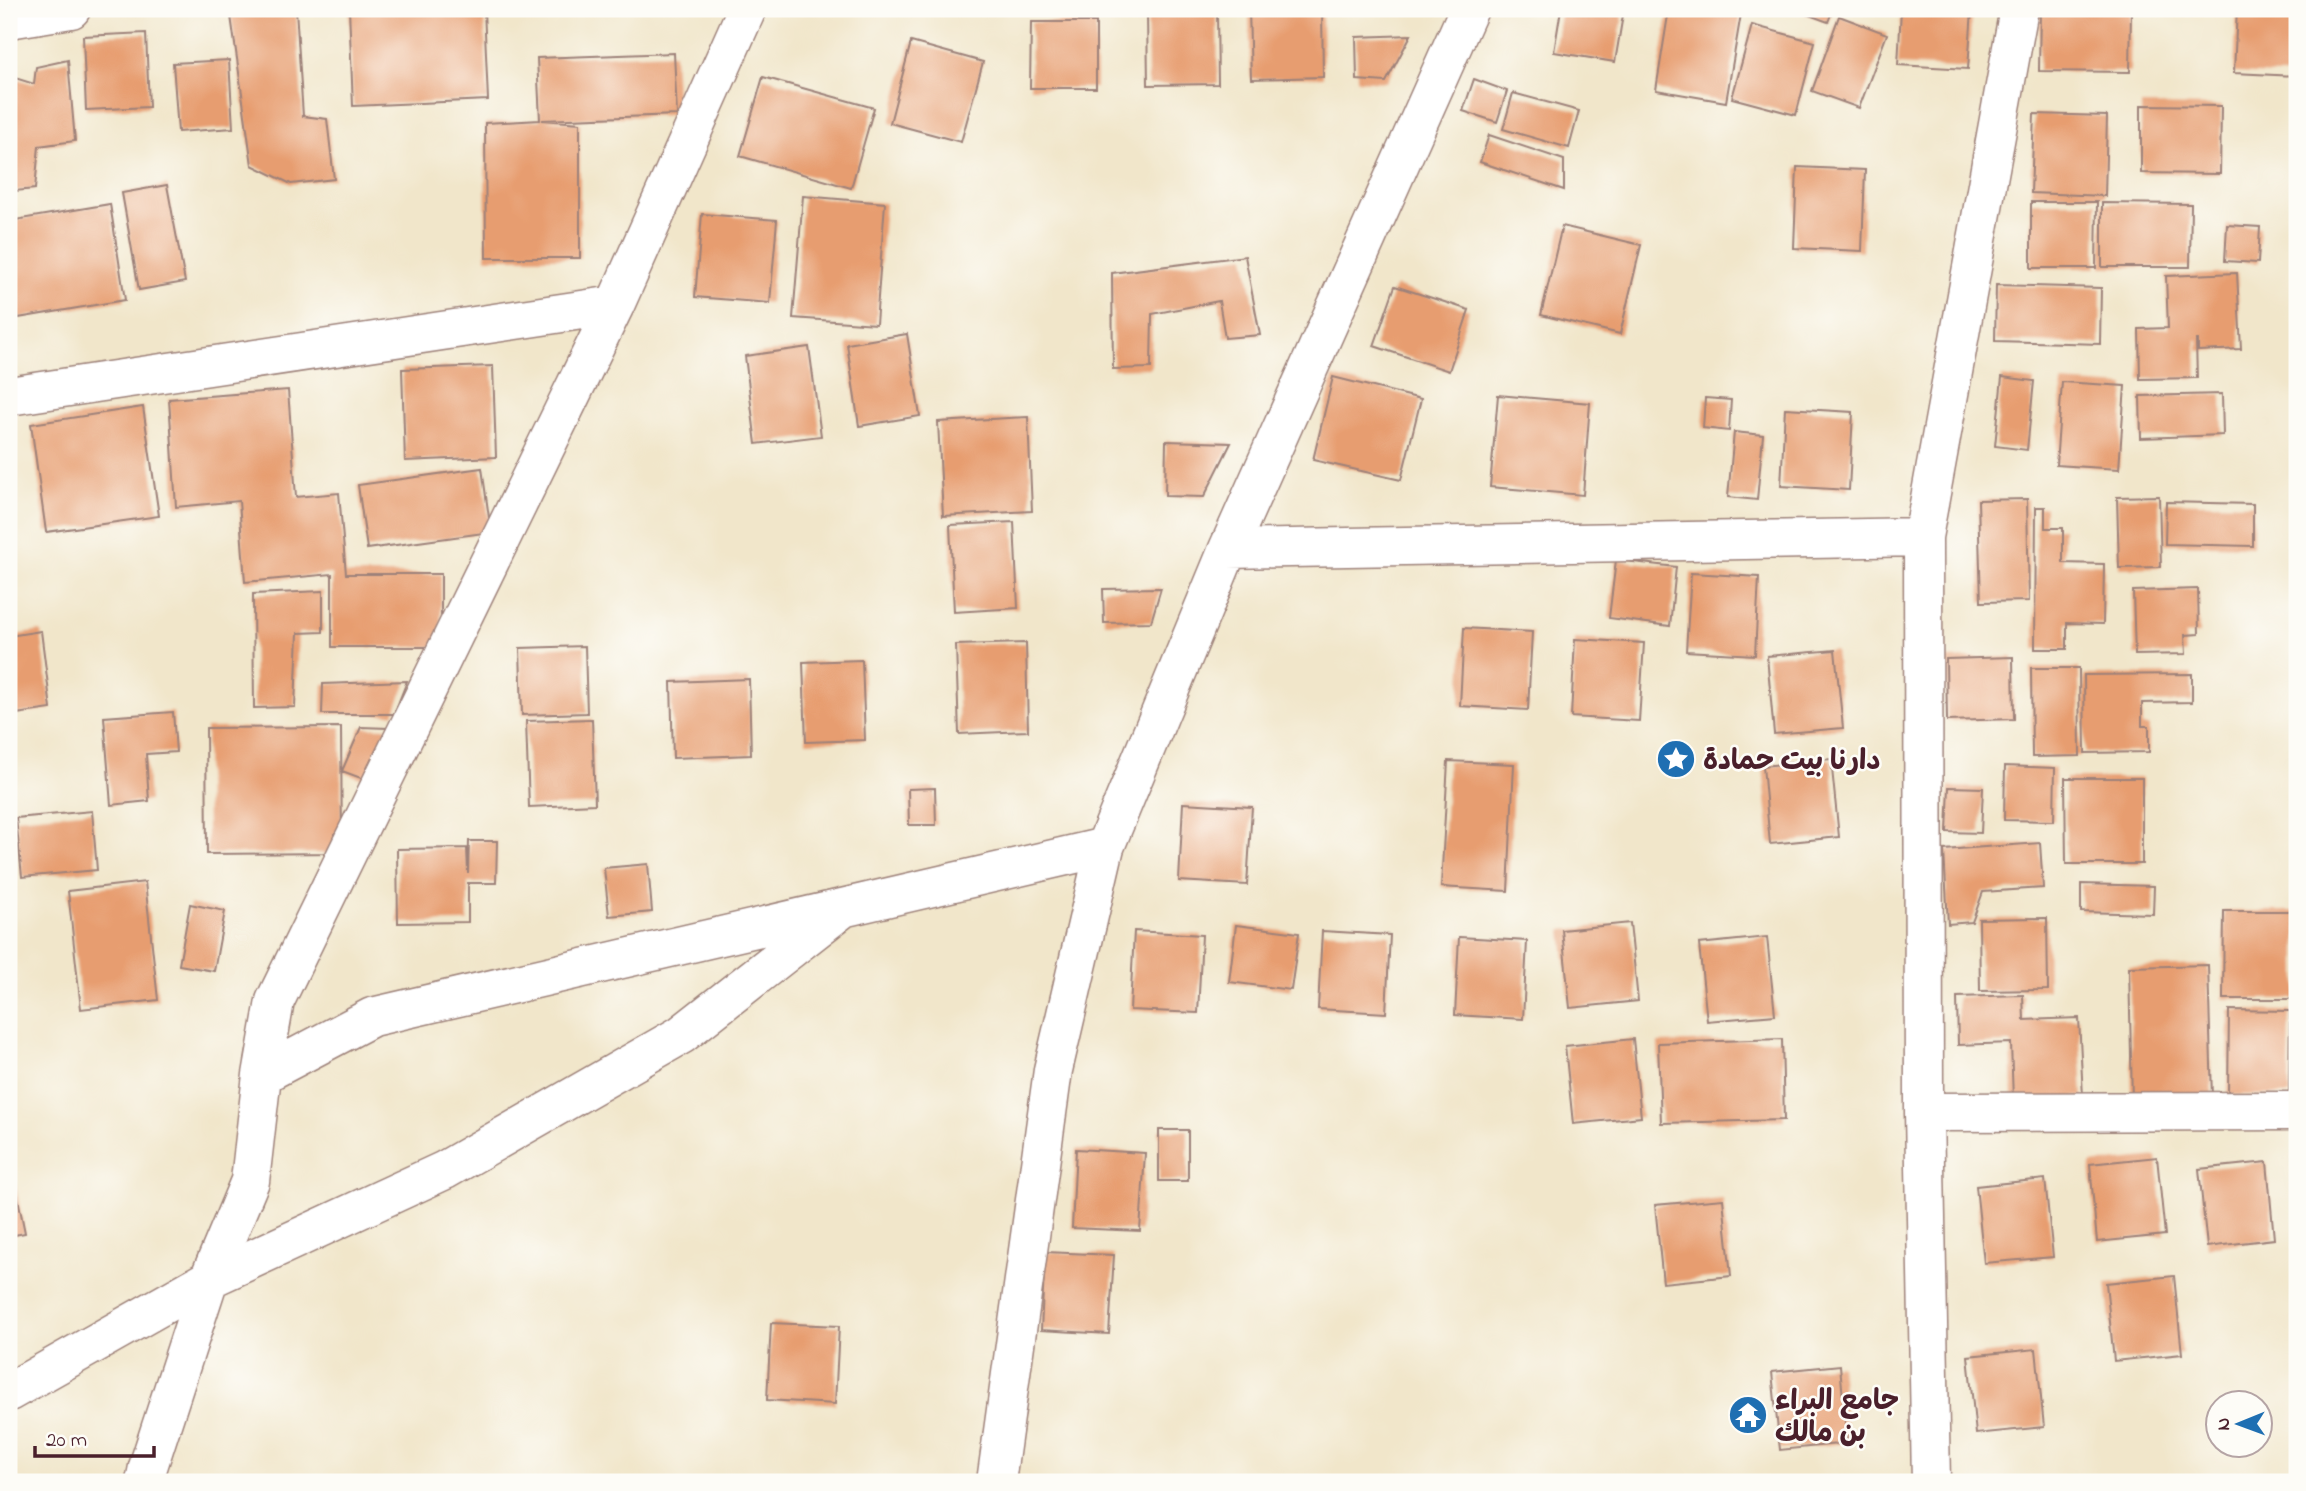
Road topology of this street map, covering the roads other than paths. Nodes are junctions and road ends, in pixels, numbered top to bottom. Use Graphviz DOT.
graph roads {
  1 [pos="71,9"];
  2 [pos="747,9"];
  3 [pos="1469,9"];
  4 [pos="2019,9"];
  5 [pos="9,19"];
  6 [pos="615,305"];
  7 [pos="9,396"];
  8 [pos="1923,537"];
  9 [pos="1228,549"];
  10 [pos="1105,847"];
  11 [pos="843,908"];
  12 [pos="262,1075"];
  13 [pos="2297,1111"];
  14 [pos="1924,1112"];
  15 [pos="209,1279"];
  16 [pos="9,1392"];
  17 [pos="145,1482"];
  18 [pos="996,1482"];
  19 [pos="1930,1482"];
  1 -- 5 [label="street"];
  2 -- 6 [label="street"];
  3 -- 9 [label="street"];
  4 -- 8 [label="street"];
  6 -- 7 [label="street"];
  6 -- 12 [label="street"];
  8 -- 9 [label="street"];
  8 -- 14 [label="street"];
  9 -- 10 [label="street"];
  10 -- 11 [label="street"];
  10 -- 18 [label="street"];
  11 -- 12 [label="street"];
  11 -- 15 [label="street"];
  12 -- 15 [label="street"];
  13 -- 14 [label="street"];
  14 -- 19 [label="street"];
  15 -- 16 [label="street"];
  15 -- 17 [label="street"];
}
